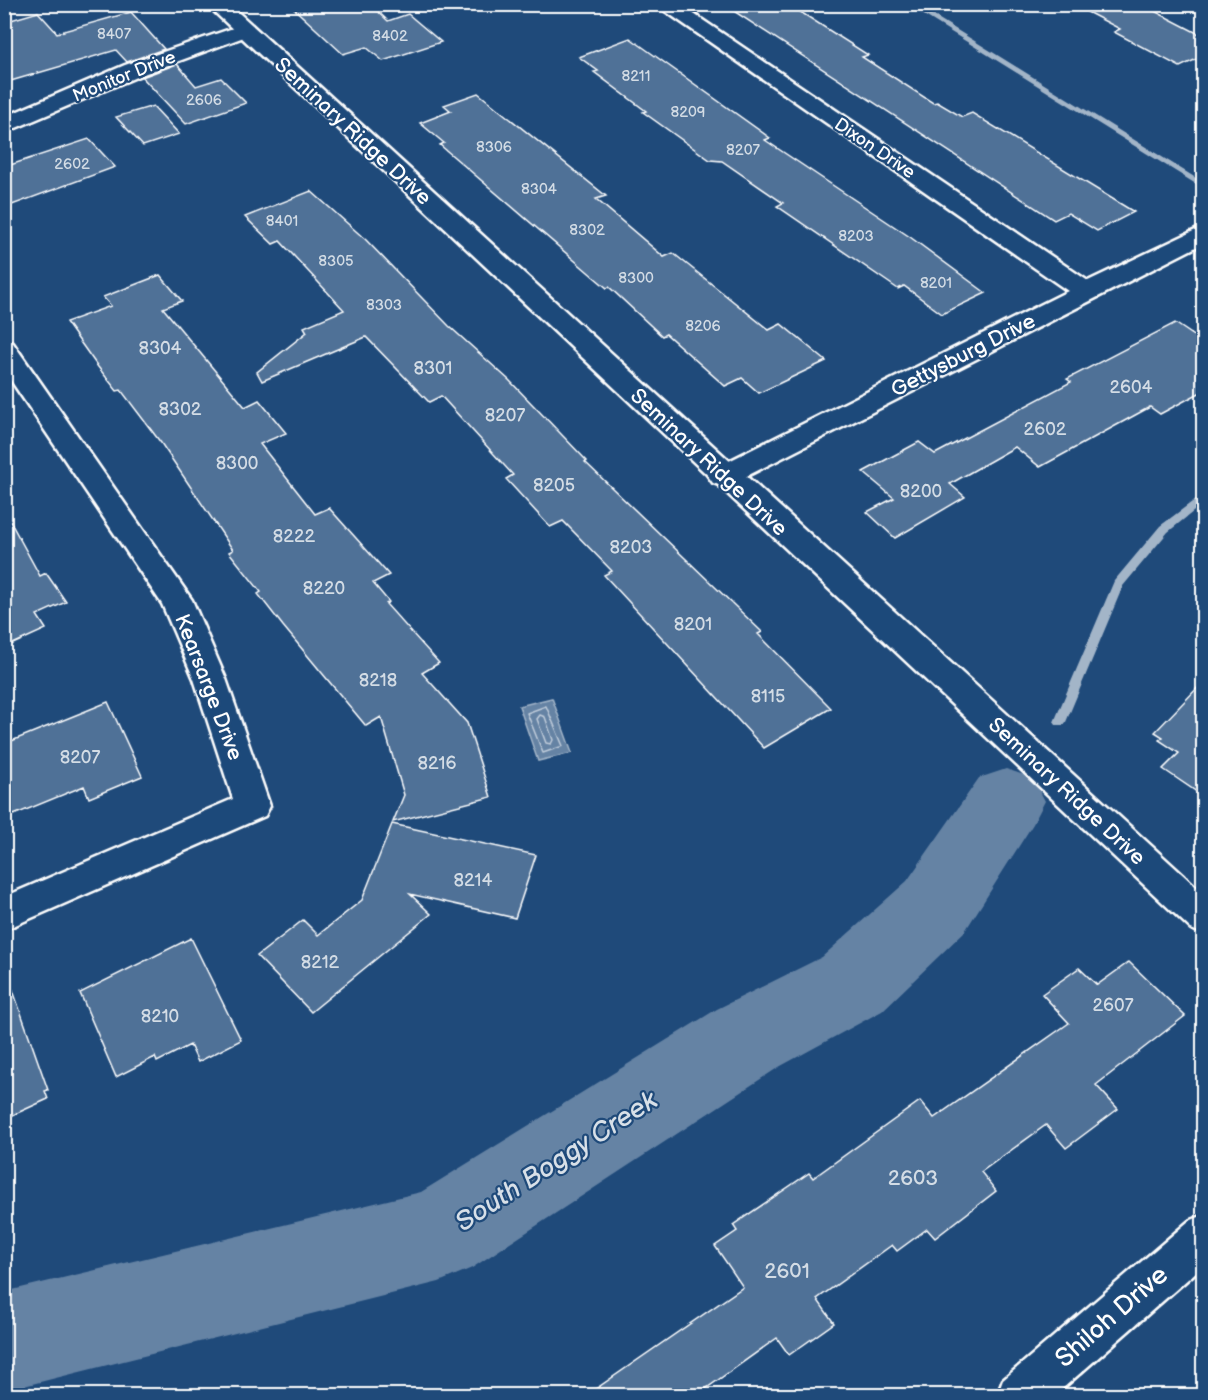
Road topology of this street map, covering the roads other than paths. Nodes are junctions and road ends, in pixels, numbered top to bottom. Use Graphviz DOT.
graph roads {
  1 [pos="216,4"];
  2 [pos="664,4"];
  3 [pos="245,30"];
  4 [pos="4,126"];
  5 [pos="1203,233"];
  6 [pos="1086,292"];
  7 [pos="4,349"];
  8 [pos="723,476"];
  9 [pos="4,914"];
  10 [pos="1203,918"];
  11 [pos="1203,1236"];
  12 [pos="1019,1395"];
  1 -- 3 [label="street, Seminary Ridge Drive"];
  2 -- 6 [label="street, Dixon Drive"];
  3 -- 4 [label="street, Monitor Drive"];
  3 -- 8 [label="street, Seminary Ridge Drive"];
  5 -- 6 [label="street, Gettysburg Drive"];
  6 -- 8 [label="street, Gettysburg Drive"];
  7 -- 9 [label="street, Kearsarge Drive"];
  8 -- 10 [label="street, Seminary Ridge Drive"];
  11 -- 12 [label="street, Shiloh Drive"];
}
